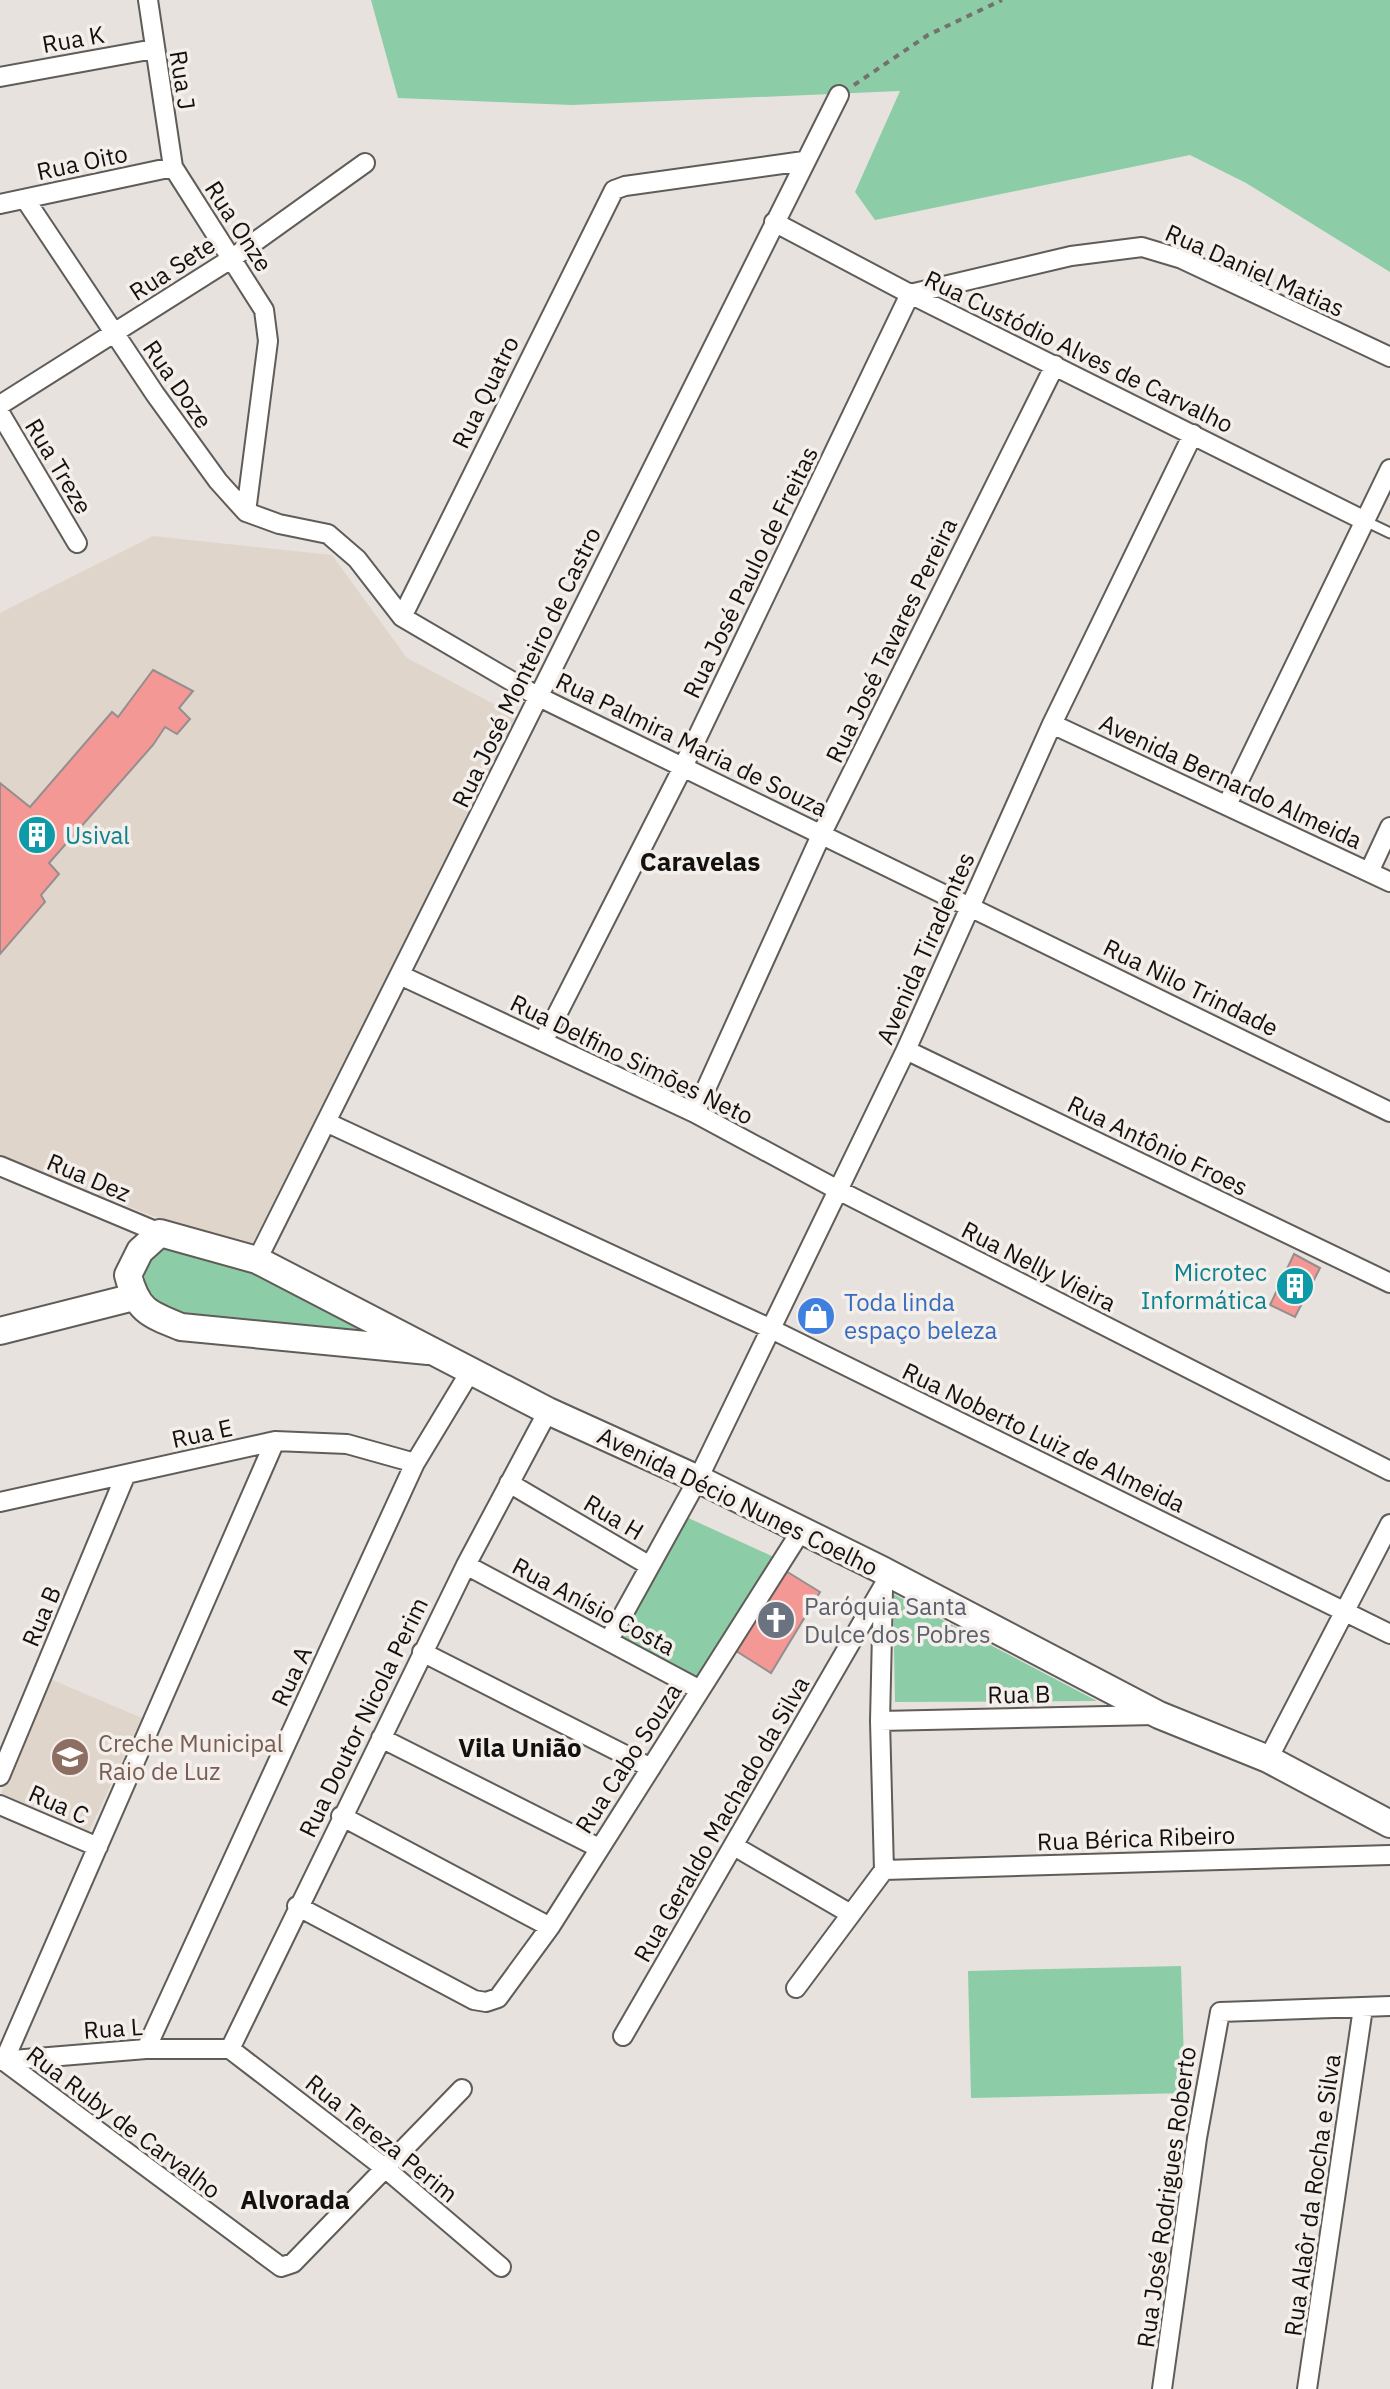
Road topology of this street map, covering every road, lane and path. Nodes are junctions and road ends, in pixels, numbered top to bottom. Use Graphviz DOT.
graph roads {
  1 [pos="148,0"];
  2 [pos="1002,0"];
  3 [pos="154,49"];
  4 [pos="0,77"];
  5 [pos="839,95"];
  6 [pos="804,161"];
  7 [pos="365,163"];
  8 [pos="173,167"];
  9 [pos="25,199"];
  10 [pos="0,204"];
  11 [pos="774,222"];
  12 [pos="231,259"];
  13 [pos="910,294"];
  14 [pos="115,334"];
  15 [pos="1390,357"];
  16 [pos="1055,365"];
  17 [pos="0,405"];
  18 [pos="0,413"];
  19 [pos="1193,434"];
  20 [pos="1390,469"];
  21 [pos="246,512"];
  22 [pos="1365,521"];
  23 [pos="1390,533"];
  24 [pos="77,543"];
  25 [pos="402,617"];
  26 [pos="537,696"];
  27 [pos="1052,724"];
  28 [pos="683,767"];
  29 [pos="1227,805"];
  30 [pos="1390,827"];
  31 [pos="822,833"];
  32 [pos="1369,872"];
  33 [pos="1390,882"];
  34 [pos="970,906"];
  35 [pos="402,976"];
  36 [pos="544,1040"];
  37 [pos="906,1050"];
  38 [pos="1390,1112"];
  39 [pos="695,1113"];
  40 [pos="328,1123"];
  41 [pos="0,1166"];
  42 [pos="838,1190"];
  43 [pos="160,1233"];
  44 [pos="257,1260"];
  45 [pos="1390,1283"];
  46 [pos="134,1297"];
  47 [pos="769,1328"];
  48 [pos="0,1331"];
  49 [pos="428,1351"];
  50 [pos="470,1372"];
  51 [pos="548,1411"];
  52 [pos="275,1441"];
  53 [pos="415,1463"];
  54 [pos="1390,1471"];
  55 [pos="126,1474"];
  56 [pos="698,1479"];
  57 [pos="509,1483"];
  58 [pos="0,1502"];
  59 [pos="1390,1524"];
  60 [pos="801,1531"];
  61 [pos="466,1565"];
  62 [pos="650,1566"];
  63 [pos="884,1578"];
  64 [pos="1345,1612"];
  65 [pos="1390,1634"];
  66 [pos="609,1640"];
  67 [pos="422,1652"];
  68 [pos="700,1690"];
  69 [pos="1159,1715"];
  70 [pos="880,1721"];
  71 [pos="381,1738"];
  72 [pos="1268,1759"];
  73 [pos="651,1768"];
  74 [pos="0,1776"];
  75 [pos="0,1805"];
  76 [pos="341,1816"];
  77 [pos="1390,1824"];
  78 [pos="734,1846"];
  79 [pos="98,1847"];
  80 [pos="599,1848"];
  81 [pos="1390,1855"];
  82 [pos="884,1870"];
  83 [pos="297,1906"];
  84 [pos="849,1913"];
  85 [pos="550,1927"];
  86 [pos="796,1988"];
  87 [pos="1390,2006"];
  88 [pos="1363,2008"];
  89 [pos="623,2036"];
  90 [pos="146,2049"];
  91 [pos="230,2049"];
  92 [pos="2,2061"];
  93 [pos="462,2089"];
  94 [pos="386,2169"];
  95 [pos="501,2267"];
  96 [pos="1162,2389"];
  97 [pos="1307,2389"];
  1 -- 3 [label="street, Rua J"];
  2 -- 5 [label="path"];
  3 -- 4 [label="street, Rua K"];
  3 -- 8 [label="street, Rua J"];
  5 -- 6 [label="street, Rua José Monteiro de Castro"];
  6 -- 11 [label="street, Rua José Monteiro de Castro"];
  6 -- 25 [label="street, Rua Quatro"];
  7 -- 12 [label="street, Rua Sete"];
  8 -- 9 [label="street, Rua Oito"];
  8 -- 12 [label="street, Rua Onze"];
  9 -- 10 [label="street, Rua Oito"];
  9 -- 14 [label="street, Rua Doze"];
  11 -- 13 [label="street, Rua Custódio Alves de Carvalho"];
  11 -- 26 [label="street, Rua José Monteiro de Castro"];
  12 -- 14 [label="street, Rua Sete"];
  12 -- 21 [label="street, Rua Onze"];
  13 -- 15 [label="street, Rua Daniel Matias"];
  13 -- 16 [label="street, Rua Custódio Alves de Carvalho"];
  13 -- 28 [label="street, Rua José Paulo de Freitas"];
  14 -- 17 [label="street, Rua Sete"];
  14 -- 21 [label="street, Rua Doze"];
  16 -- 19 [label="street, Rua Custódio Alves de Carvalho"];
  16 -- 31 [label="street, Rua José Tavares Pereira"];
  18 -- 24 [label="street, Rua Treze"];
  19 -- 22 [label="street, Rua Custódio Alves de Carvalho"];
  19 -- 27 [label="street, Avenida Tiradentes"];
  20 -- 22 [label="street"];
  21 -- 25 [label="street, Rua Palmira Maria de Souza"];
  22 -- 23 [label="lane"];
  22 -- 29 [label="street"];
  25 -- 26 [label="street, Rua Palmira Maria de Souza"];
  26 -- 28 [label="street, Rua Palmira Maria de Souza"];
  26 -- 35 [label="street, Rua José Monteiro de Castro"];
  27 -- 29 [label="street, Avenida Bernardo Almeida"];
  27 -- 34 [label="street, Avenida Tiradentes"];
  28 -- 31 [label="street, Rua Palmira Maria de Souza"];
  28 -- 36 [label="street, Rua José Paulo de Freitas"];
  29 -- 32 [label="street, Avenida Bernardo Almeida"];
  30 -- 32 [label="street"];
  31 -- 34 [label="street, Rua Palmira Maria de Souza"];
  31 -- 39 [label="street, Rua José Tavares Pereira"];
  32 -- 33 [label="street, Avenida Bernardo Almeida"];
  34 -- 37 [label="street, Avenida Tiradentes"];
  34 -- 38 [label="street, Rua Nilo Trindade"];
  35 -- 36 [label="street, Rua Delfino Simões Neto"];
  35 -- 40 [label="street, Rua José Monteiro de Castro"];
  36 -- 39 [label="street, Rua Delfino Simões Neto"];
  37 -- 42 [label="street, Avenida Tiradentes"];
  37 -- 45 [label="street, Rua Antônio Froes"];
  39 -- 42 [label="street, Rua Delfino Simões Neto"];
  40 -- 44 [label="street, Rua José Monteiro de Castro"];
  40 -- 47 [label="street, Rua Noberto Luiz de Almeida"];
  41 -- 43 [label="street, Rua Dez"];
  42 -- 47 [label="street, Avenida Tiradentes"];
  42 -- 54 [label="street, Rua Nelly Vieira"];
  43 -- 44 [label="street, Avenida Décio Nunes Coelho"];
  43 -- 46 [label="street"];
  44 -- 49 [label="street, Avenida Décio Nunes Coelho"];
  46 -- 48 [label="street"];
  46 -- 49 [label="street"];
  47 -- 56 [label="street, Avenida Tiradentes"];
  47 -- 64 [label="street, Rua Noberto Luiz de Almeida"];
  49 -- 50 [label="street, Avenida Décio Nunes Coelho"];
  50 -- 51 [label="street, Avenida Décio Nunes Coelho"];
  50 -- 53 [label="street, Rua A"];
  51 -- 56 [label="street, Avenida Décio Nunes Coelho"];
  51 -- 57 [label="street, Rua Doutor Nicola Perim"];
  52 -- 53 [label="street, Rua E"];
  52 -- 55 [label="street, Rua E"];
  52 -- 79 [label="street"];
  53 -- 90 [label="street, Rua A"];
  55 -- 58 [label="street, Rua E"];
  55 -- 74 [label="street, Rua B"];
  56 -- 60 [label="street, Avenida Décio Nunes Coelho"];
  56 -- 62 [label="street, Rua H"];
  57 -- 61 [label="street, Rua Doutor Nicola Perim"];
  57 -- 62 [label="street, Rua H"];
  59 -- 64 [label="street"];
  60 -- 63 [label="street, Avenida Décio Nunes Coelho"];
  60 -- 68 [label="street, Rua Cabo Souza"];
  61 -- 66 [label="street, Rua Anísio Costa"];
  61 -- 67 [label="street, Rua Doutor Nicola Perim"];
  62 -- 66 [label="street"];
  63 -- 69 [label="street, Avenida Décio Nunes Coelho"];
  63 -- 70 [label="street"];
  63 -- 78 [label="street, Rua Geraldo Machado da Silva"];
  64 -- 65 [label="street, Rua Noberto Luiz de Almeida"];
  64 -- 72 [label="street"];
  66 -- 68 [label="street, Rua Anísio Costa"];
  67 -- 71 [label="street, Rua Doutor Nicola Perim"];
  67 -- 73 [label="street"];
  68 -- 73 [label="street, Rua Cabo Souza"];
  69 -- 70 [label="street, Rua B"];
  69 -- 72 [label="street, Avenida Décio Nunes Coelho"];
  70 -- 82 [label="street"];
  71 -- 76 [label="street, Rua Doutor Nicola Perim"];
  71 -- 80 [label="street"];
  72 -- 77 [label="street, Avenida Décio Nunes Coelho"];
  73 -- 80 [label="street, Rua Cabo Souza"];
  75 -- 79 [label="street, Rua C"];
  76 -- 83 [label="street, Rua Doutor Nicola Perim"];
  76 -- 85 [label="street"];
  78 -- 84 [label="street"];
  78 -- 89 [label="street, Rua Geraldo Machado da Silva"];
  79 -- 92 [label="street"];
  80 -- 85 [label="street, Rua Cabo Souza"];
  81 -- 82 [label="street, Rua Bérica Ribeiro"];
  82 -- 84 [label="street"];
  83 -- 85 [label="street, Rua Cabo Souza"];
  83 -- 91 [label="street, Rua Doutor Nicola Perim"];
  84 -- 86 [label="street"];
  87 -- 88 [label="street"];
  88 -- 96 [label="street, Rua José Rodrigues Roberto"];
  88 -- 97 [label="street, Rua Alaôr da Rocha e Silva"];
  90 -- 91 [label="street, Rua L"];
  90 -- 92 [label="street, Rua L"];
  91 -- 94 [label="street, Rua Tereza Perim"];
  92 -- 94 [label="street, Rua Ruby de Carvalho"];
  93 -- 94 [label="street, Rua Ruby de Carvalho"];
  94 -- 95 [label="street, Rua Tereza Perim"];
}
